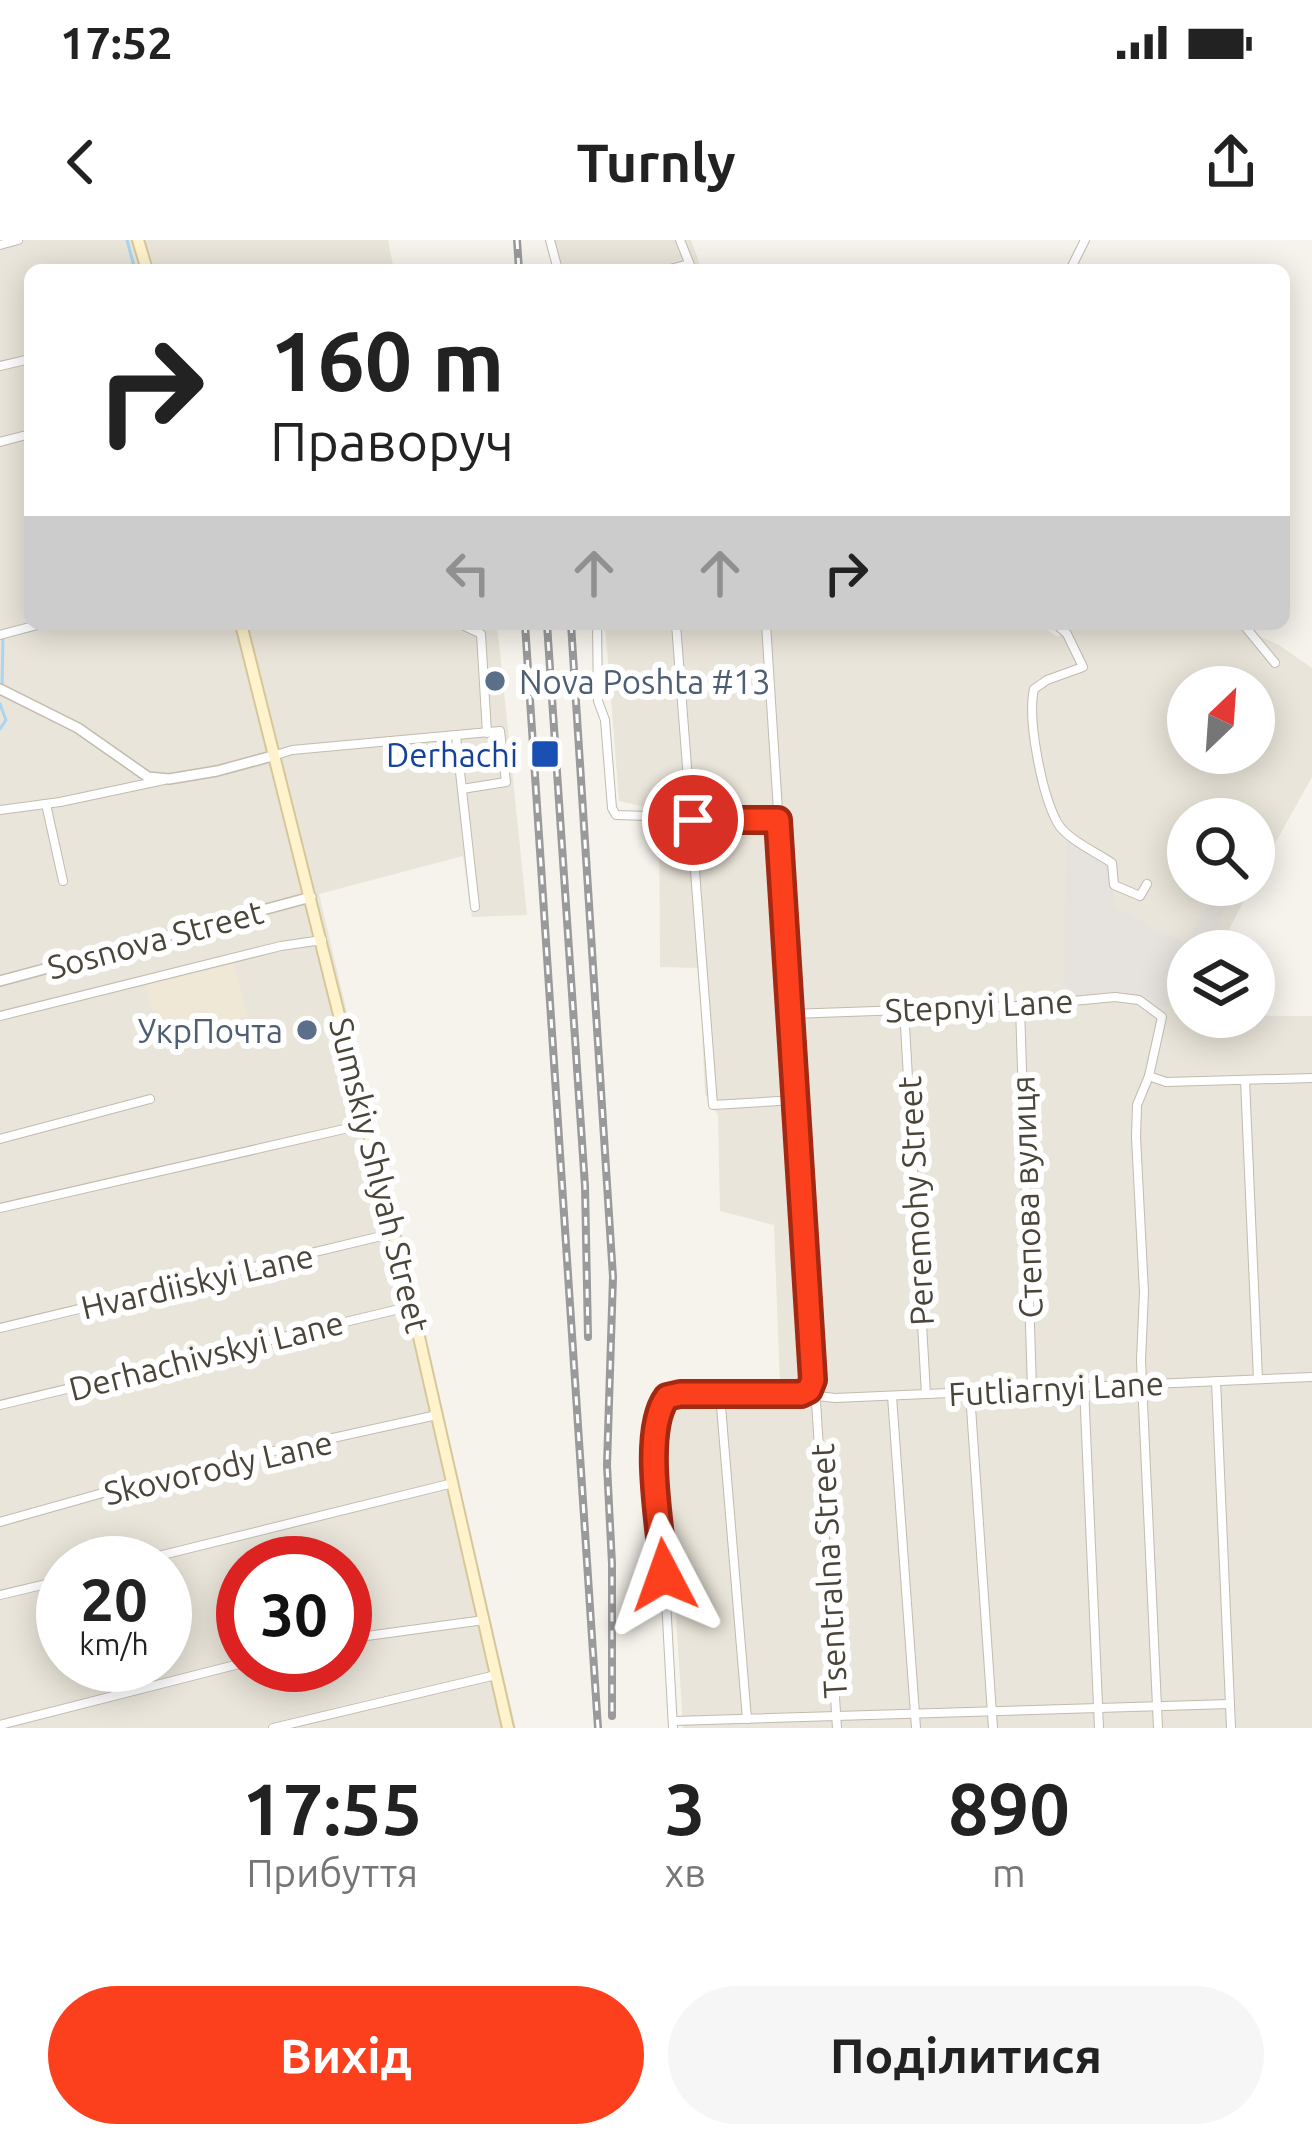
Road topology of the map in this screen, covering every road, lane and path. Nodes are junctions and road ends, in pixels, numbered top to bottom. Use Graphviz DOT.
graph roads {
  1 [pos="18,240"];
  2 [pos="0,244"];
  3 [pos="243,630"];
  4 [pos="473,630"];
  5 [pos="597,630"];
  6 [pos="677,630"];
  7 [pos="766,630"];
  8 [pos="1068,630"];
  9 [pos="1248,630"];
  10 [pos="1275,663"];
  11 [pos="3,690"];
  12 [pos="487,733"];
  13 [pos="456,736"];
  14 [pos="276,755"];
  15 [pos="169,779"];
  16 [pos="462,789"];
  17 [pos="46,804"];
  18 [pos="0,811"];
  19 [pos="693,820"];
  20 [pos="778,820"];
  21 [pos="63,880"];
  22 [pos="1147,884"];
  23 [pos="310,897"];
  24 [pos="475,907"];
  25 [pos="322,940"];
  26 [pos="0,981"];
  27 [pos="1020,1006"];
  28 [pos="904,1008"];
  29 [pos="790,1014"];
  30 [pos="0,1016"];
  31 [pos="1149,1076"];
  32 [pos="1312,1078"];
  33 [pos="1245,1080"];
  34 [pos="151,1100"];
  35 [pos="796,1100"];
  36 [pos="366,1124"];
  37 [pos="0,1139"];
  38 [pos="0,1208"];
  39 [pos="394,1234"];
  40 [pos="412,1306"];
  41 [pos="0,1328"];
  42 [pos="1312,1377"];
  43 [pos="1258,1379"];
  44 [pos="813,1380"];
  45 [pos="1216,1381"];
  46 [pos="1143,1384"];
  47 [pos="1084,1387"];
  48 [pos="1031,1389"];
  49 [pos="970,1393"];
  50 [pos="720,1394"];
  51 [pos="801,1394"];
  52 [pos="926,1394"];
  53 [pos="818,1396"];
  54 [pos="892,1396"];
  55 [pos="0,1405"];
  56 [pos="437,1415"];
  57 [pos="453,1483"];
  58 [pos="0,1522"];
  59 [pos="192,1548"];
  60 [pos="36,1586"];
  61 [pos="0,1595"];
  62 [pos="484,1620"];
  63 [pos="372,1635"];
  64 [pos="216,1670"];
  65 [pos="496,1675"];
  66 [pos="1157,1704"];
  67 [pos="1230,1704"];
  68 [pos="1098,1708"];
  69 [pos="992,1713"];
  70 [pos="915,1716"];
  71 [pos="747,1719"];
  72 [pos="837,1723"];
  73 [pos="673,1725"];
  74 [pos="0,1726"];
  75 [pos="272,1728"];
  76 [pos="508,1728"];
  77 [pos="916,1728"];
  78 [pos="993,1728"];
  79 [pos="1099,1728"];
  80 [pos="1158,1728"];
  81 [pos="1232,1728"];
  1 -- 2 [label="street"];
  3 -- 14 [label="main road, Sumskiy Shlyah Street"];
  4 -- 12 [label="street"];
  5 -- 19 [label="street"];
  6 -- 19 [label="street"];
  7 -- 20 [label="street, Tsentralna Street"];
  8 -- 22 [label="street"];
  9 -- 10 [label="street"];
  11 -- 15 [label="street"];
  12 -- 13 [label="street"];
  12 -- 16 [label="street"];
  13 -- 14 [label="street"];
  13 -- 16 [label="street"];
  14 -- 15 [label="street"];
  14 -- 23 [label="main road, Sumskiy Shlyah Street"];
  15 -- 17 [label="street"];
  16 -- 24 [label="street"];
  17 -- 18 [label="street"];
  17 -- 21 [label="street"];
  19 -- 20 [label="street"];
  19 -- 35 [label="street"];
  20 -- 29 [label="street, Tsentralna Street"];
  23 -- 25 [label="main road, Sumskiy Shlyah Street"];
  23 -- 26 [label="street, Sosnova Street"];
  25 -- 30 [label="street"];
  25 -- 36 [label="main road, Sumskiy Shlyah Street"];
  27 -- 28 [label="street, Stepnyi Lane"];
  27 -- 31 [label="street, Stepnyi Lane"];
  27 -- 48 [label="street, Степова вулиця"];
  28 -- 29 [label="street, Stepnyi Lane"];
  28 -- 52 [label="street, Peremohy Street"];
  29 -- 35 [label="street, Tsentralna Street"];
  31 -- 33 [label="street"];
  31 -- 46 [label="street"];
  32 -- 33 [label="street"];
  33 -- 43 [label="street"];
  34 -- 37 [label="street"];
  35 -- 44 [label="street, Tsentralna Street"];
  36 -- 38 [label="street"];
  36 -- 39 [label="main road, Sumskiy Shlyah Street"];
  39 -- 40 [label="main road, Sumskiy Shlyah Street"];
  39 -- 41 [label="street, Hvardiiskyi Lane"];
  40 -- 55 [label="street, Derhachivskyi Lane"];
  40 -- 56 [label="main road, Sumskiy Shlyah Street"];
  42 -- 43 [label="street, Futliarnyi Lane"];
  43 -- 45 [label="street, Futliarnyi Lane"];
  44 -- 51 [label="street"];
  44 -- 53 [label="street, Tsentralna Street"];
  45 -- 46 [label="street, Futliarnyi Lane"];
  45 -- 67 [label="street"];
  46 -- 47 [label="street, Futliarnyi Lane"];
  46 -- 66 [label="street"];
  47 -- 48 [label="street, Futliarnyi Lane"];
  47 -- 68 [label="street"];
  48 -- 49 [label="street, Futliarnyi Lane"];
  49 -- 52 [label="street, Futliarnyi Lane"];
  49 -- 69 [label="street"];
  50 -- 51 [label="street, Futliarnyi Lane"];
  50 -- 71 [label="street"];
  50 -- 73 [label="street, Futliarnyi Lane"];
  51 -- 53 [label="street, Futliarnyi Lane"];
  52 -- 54 [label="street, Futliarnyi Lane"];
  53 -- 54 [label="street, Futliarnyi Lane"];
  53 -- 72 [label="street, Tsentralna Street"];
  54 -- 70 [label="street"];
  56 -- 57 [label="main road, Sumskiy Shlyah Street"];
  56 -- 58 [label="street, Skovorody Lane"];
  57 -- 59 [label="street"];
  57 -- 62 [label="main road, Sumskiy Shlyah Street"];
  60 -- 61 [label="street"];
  62 -- 63 [label="street"];
  62 -- 65 [label="main road, Sumskiy Shlyah Street"];
  64 -- 74 [label="street"];
  65 -- 75 [label="street"];
  65 -- 76 [label="main road, Sumskiy Shlyah Street"];
  66 -- 67 [label="street"];
  66 -- 68 [label="street"];
  66 -- 80 [label="street"];
  67 -- 81 [label="street"];
  68 -- 69 [label="street"];
  68 -- 79 [label="street"];
  69 -- 70 [label="street"];
  69 -- 78 [label="street"];
  70 -- 72 [label="street"];
  70 -- 77 [label="street"];
  71 -- 72 [label="street"];
  71 -- 73 [label="street"];
}
